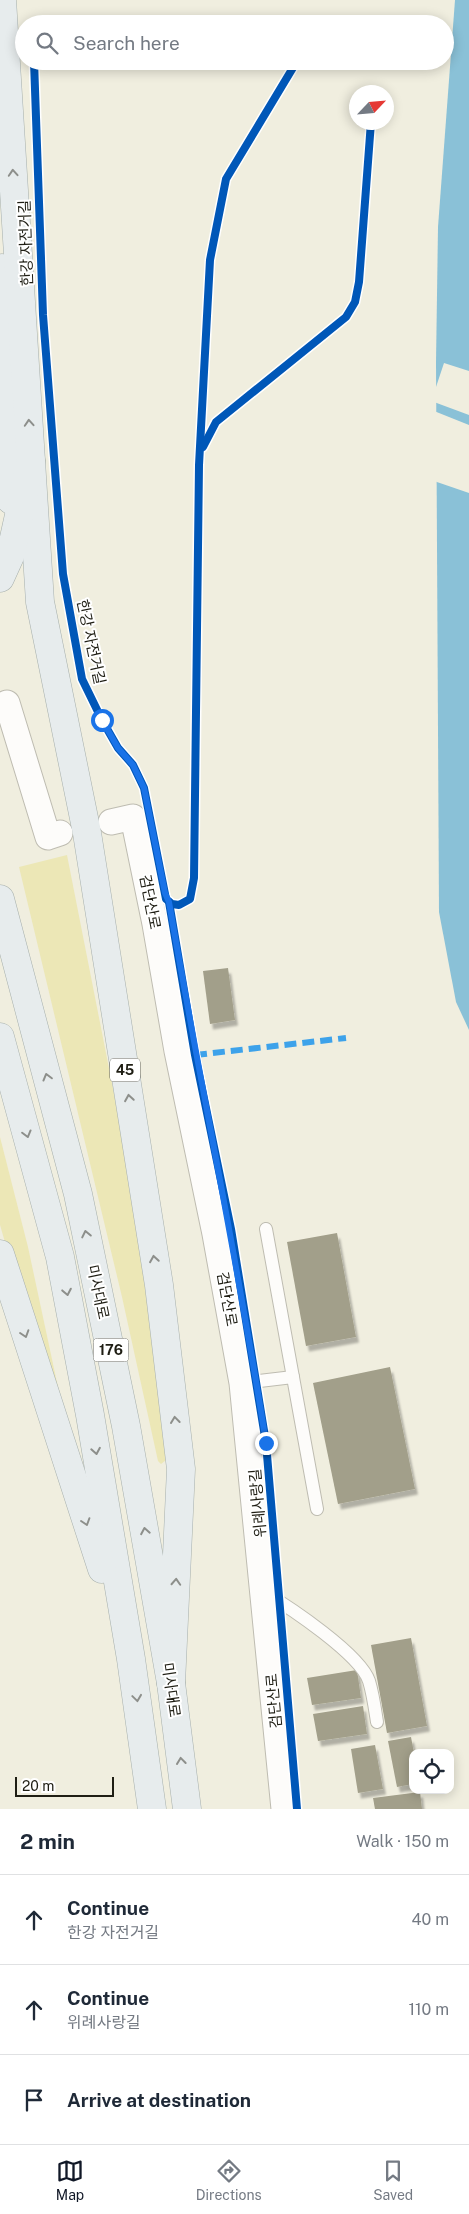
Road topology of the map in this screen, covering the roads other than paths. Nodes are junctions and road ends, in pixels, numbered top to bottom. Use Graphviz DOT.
graph roads {
  1 [pos="2,0"];
  2 [pos="0,236"];
  3 [pos="3,369"];
  4 [pos="0,405"];
  5 [pos="31,461"];
  6 [pos="5,567"];
  7 [pos="0,706"];
  8 [pos="111,822"];
  9 [pos="60,833"];
  10 [pos="0,899"];
  11 [pos="0,1036"];
  12 [pos="266,1229"];
  13 [pos="0,1254"];
  14 [pos="292,1377"];
  15 [pos="242,1382"];
  16 [pos="316,1509"];
  17 [pos="264,1592"];
  18 [pos="131,1659"];
  19 [pos="171,1683"];
  20 [pos="377,1722"];
  21 [pos="152,1809"];
  22 [pos="187,1809"];
  23 [pos="284,1809"];
  5 -- 1 [label="main road, 45, one-way"];
  2 -- 3 [label="main road"];
  3 -- 4 [label="main road"];
  3 -- 6 [label="main road"];
  5 -- 6 [label="main road, 45"];
  19 -- 5 [label="main road, 45, one-way"];
  7 -- 9 [label="street"];
  8 -- 15 [label="street, 검단산로"];
  19 -- 10 [label="main road, 미사대로 / 176, one-way"];
  11 -- 18 [label="main road, 미사대로 / 176, one-way"];
  12 -- 14 [label="lane"];
  13 -- 18 [label="main road, one-way"];
  14 -- 15 [label="lane"];
  14 -- 16 [label="lane"];
  15 -- 17 [label="street, 검단산로"];
  17 -- 20 [label="lane"];
  17 -- 23 [label="street, 검단산로"];
  18 -- 21 [label="main road, 미사대로 / 176, one-way"];
  22 -- 19 [label="main road, 미사대로 / 176, one-way"];
}
